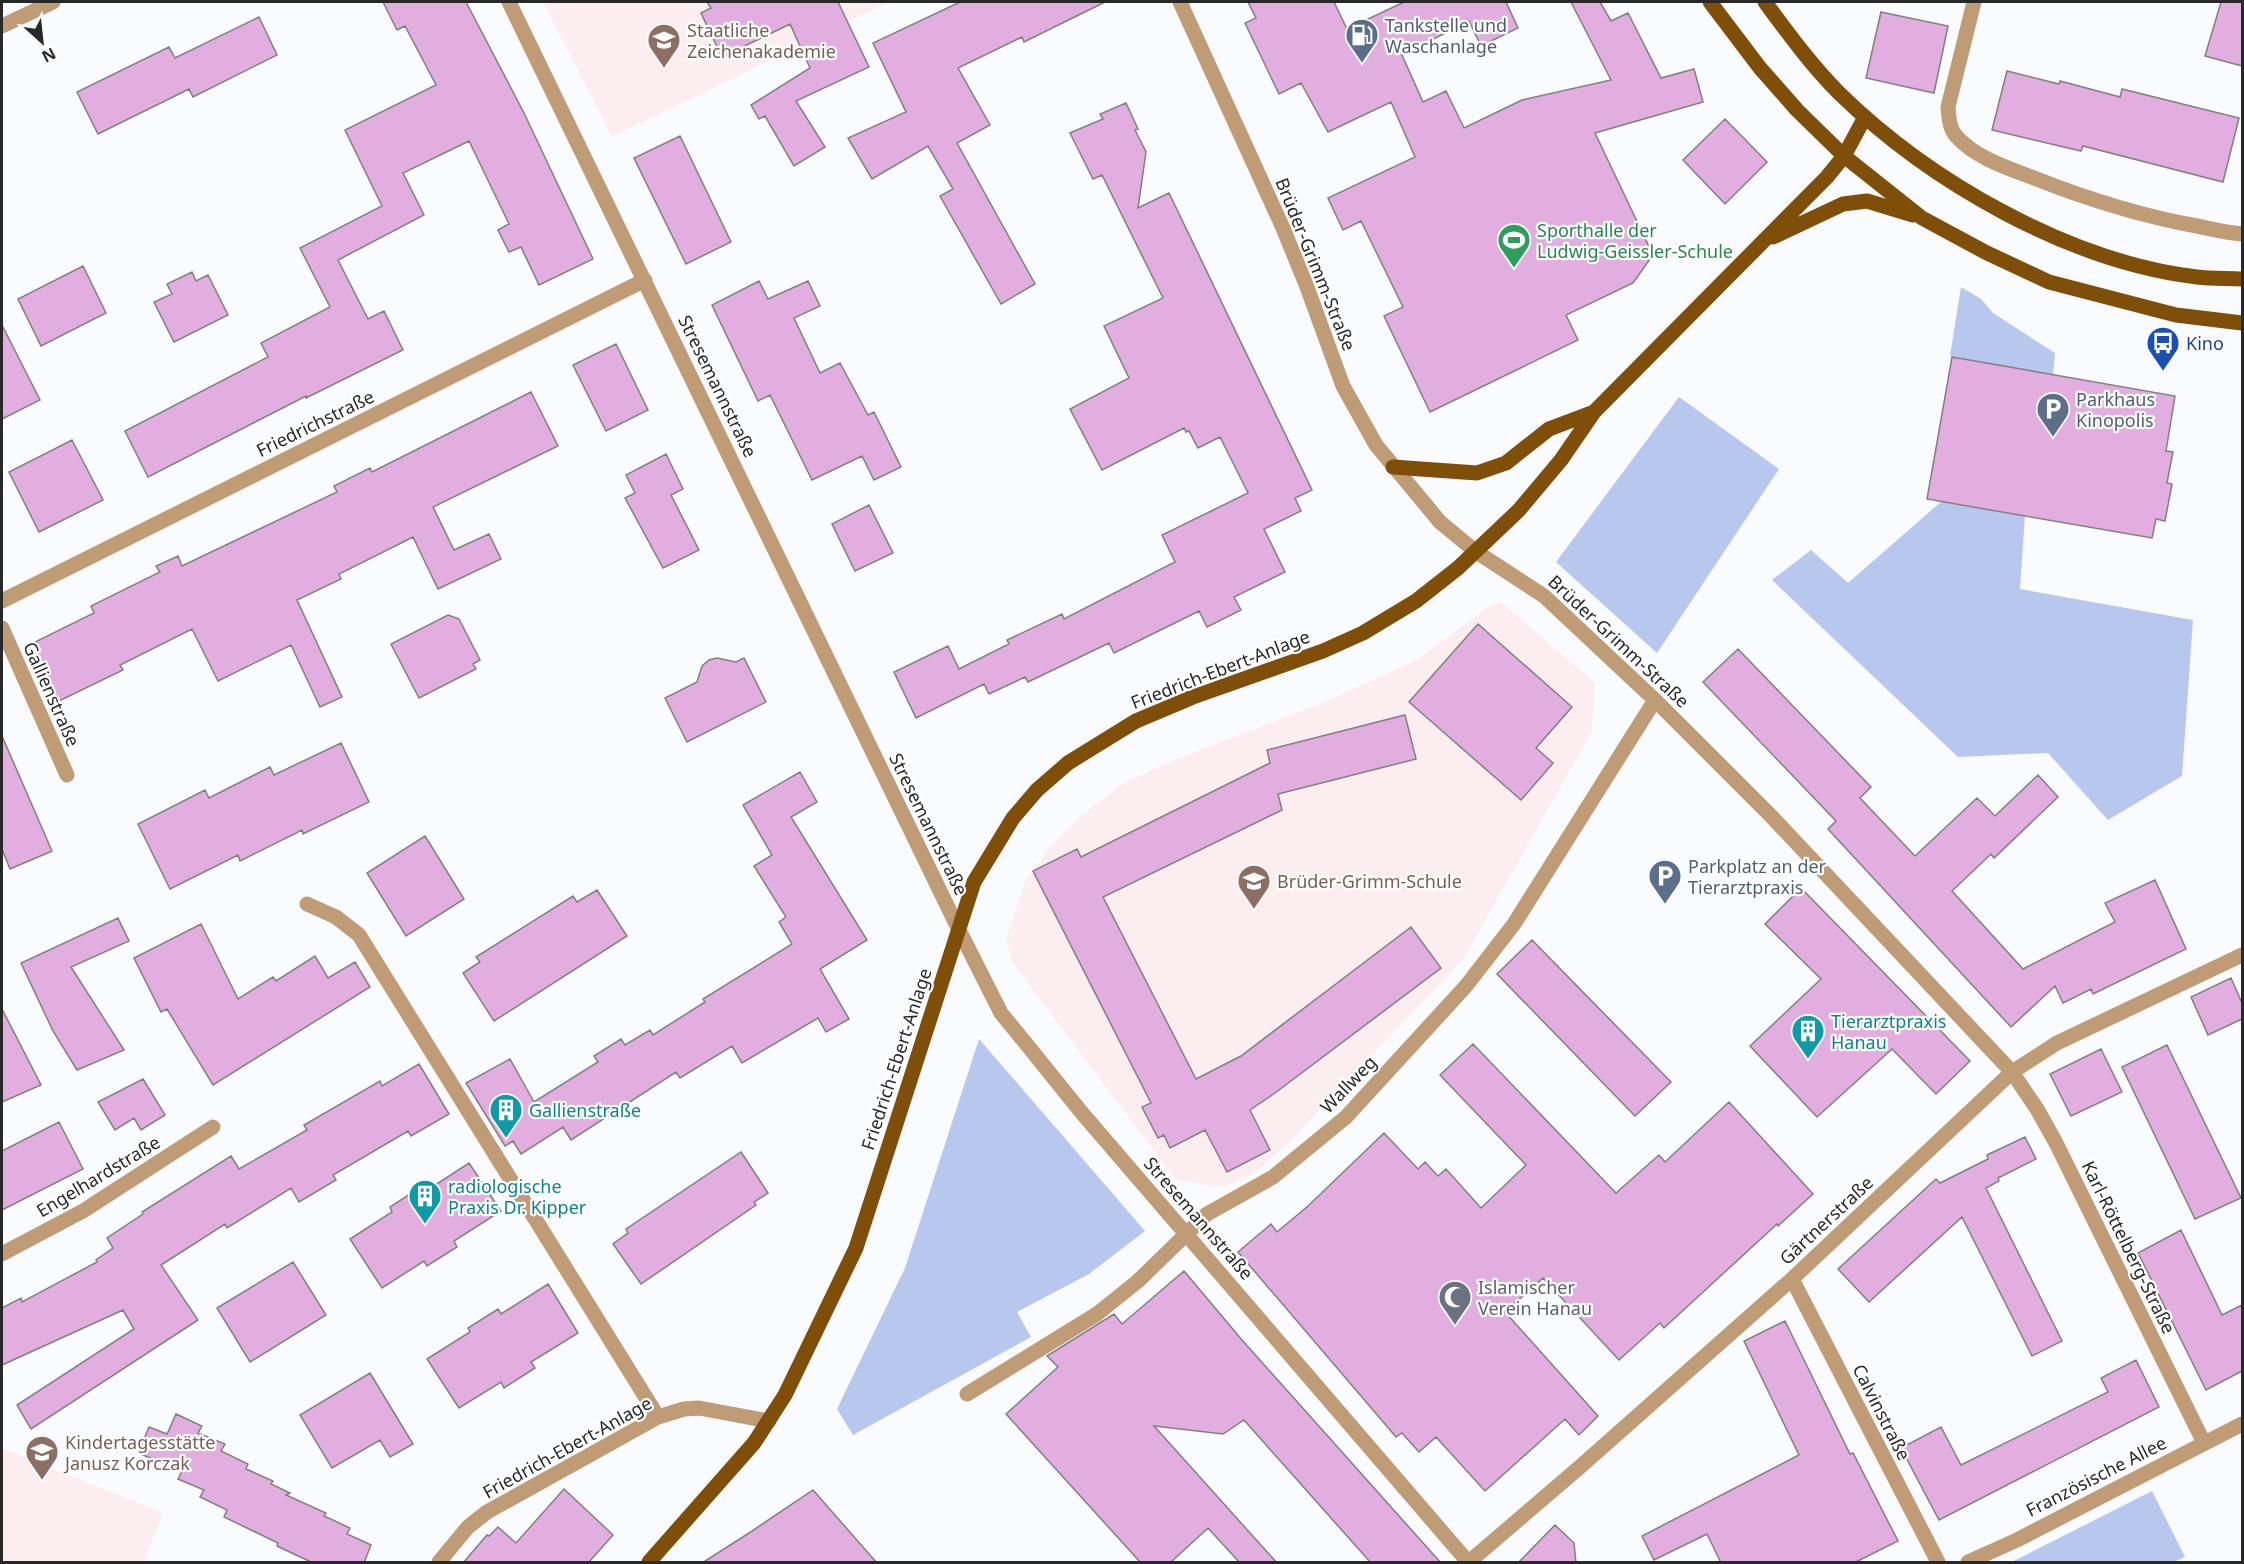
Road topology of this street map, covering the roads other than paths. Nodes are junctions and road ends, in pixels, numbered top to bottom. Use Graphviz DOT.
graph roads {
  1 [pos="53,2"];
  2 [pos="509,2"];
  3 [pos="1180,2"];
  4 [pos="1710,2"];
  5 [pos="1765,2"];
  6 [pos="1974,2"];
  7 [pos="2,26"];
  8 [pos="1865,117"];
  9 [pos="1844,156"];
  10 [pos="1922,218"];
  11 [pos="2242,234"];
  12 [pos="1763,242"];
  13 [pos="2242,279"];
  14 [pos="645,280"];
  15 [pos="2242,322"];
  16 [pos="1594,412"];
  17 [pos="1393,467"];
  18 [pos="1475,551"];
  19 [pos="2,601"];
  20 [pos="2,628"];
  21 [pos="1655,700"];
  22 [pos="67,775"];
  23 [pos="307,904"];
  24 [pos="957,928"];
  25 [pos="2242,955"];
  26 [pos="2012,1072"];
  27 [pos="213,1127"];
  28 [pos="1187,1233"];
  29 [pos="2,1254"];
  30 [pos="1792,1279"];
  31 [pos="967,1394"];
  32 [pos="658,1418"];
  33 [pos="769,1421"];
  34 [pos="2242,1424"];
  35 [pos="2204,1443"];
  36 [pos="439,1563"];
  37 [pos="649,1563"];
  38 [pos="1468,1563"];
  39 [pos="1938,1563"];
  40 [pos="1968,1563"];
  1 -- 7 [label="street"];
  2 -- 14 [label="street, Stresemannstraße"];
  3 -- 17 [label="street, Brüder-Grimm-Straße"];
  4 -- 9 [label="main road"];
  5 -- 8 [label="main road"];
  6 -- 11 [label="street"];
  8 -- 9 [label="main road, Friedrich-Ebert-Anlage"];
  8 -- 13 [label="main road"];
  9 -- 10 [label="main road"];
  9 -- 12 [label="main road, Friedrich-Ebert-Anlage"];
  10 -- 12 [label="main road"];
  10 -- 15 [label="main road"];
  12 -- 16 [label="main road, Friedrich-Ebert-Anlage"];
  14 -- 19 [label="street, Friedrichstraße"];
  14 -- 24 [label="street, Stresemannstraße"];
  16 -- 17 [label="main road"];
  16 -- 18 [label="main road, Friedrich-Ebert-Anlage"];
  17 -- 18 [label="street, Brüder-Grimm-Straße"];
  18 -- 21 [label="street, Brüder-Grimm-Straße"];
  18 -- 24 [label="main road, Friedrich-Ebert-Anlage"];
  20 -- 22 [label="street, Gallienstraße"];
  21 -- 26 [label="street, Brüder-Grimm-Straße"];
  21 -- 28 [label="street, Wallweg"];
  23 -- 32 [label="street"];
  24 -- 28 [label="street, Stresemannstraße"];
  24 -- 33 [label="main road, Friedrich-Ebert-Anlage"];
  25 -- 26 [label="street, Gärtnerstraße"];
  26 -- 30 [label="street, Gärtnerstraße"];
  26 -- 35 [label="street, Karl-Röttelberg-Straße"];
  27 -- 29 [label="street, Engelhardstraße"];
  28 -- 31 [label="street, Wallweg"];
  28 -- 38 [label="street, Stresemannstraße"];
  30 -- 38 [label="street, Gärtnerstraße"];
  30 -- 39 [label="street, Calvinstraße"];
  32 -- 33 [label="street, Friedrich-Ebert-Anlage"];
  32 -- 36 [label="street, Friedrich-Ebert-Anlage"];
  33 -- 37 [label="main road, Friedrich-Ebert-Anlage"];
  34 -- 35 [label="street, Französische Allee"];
  35 -- 40 [label="street, Französische Allee"];
}
